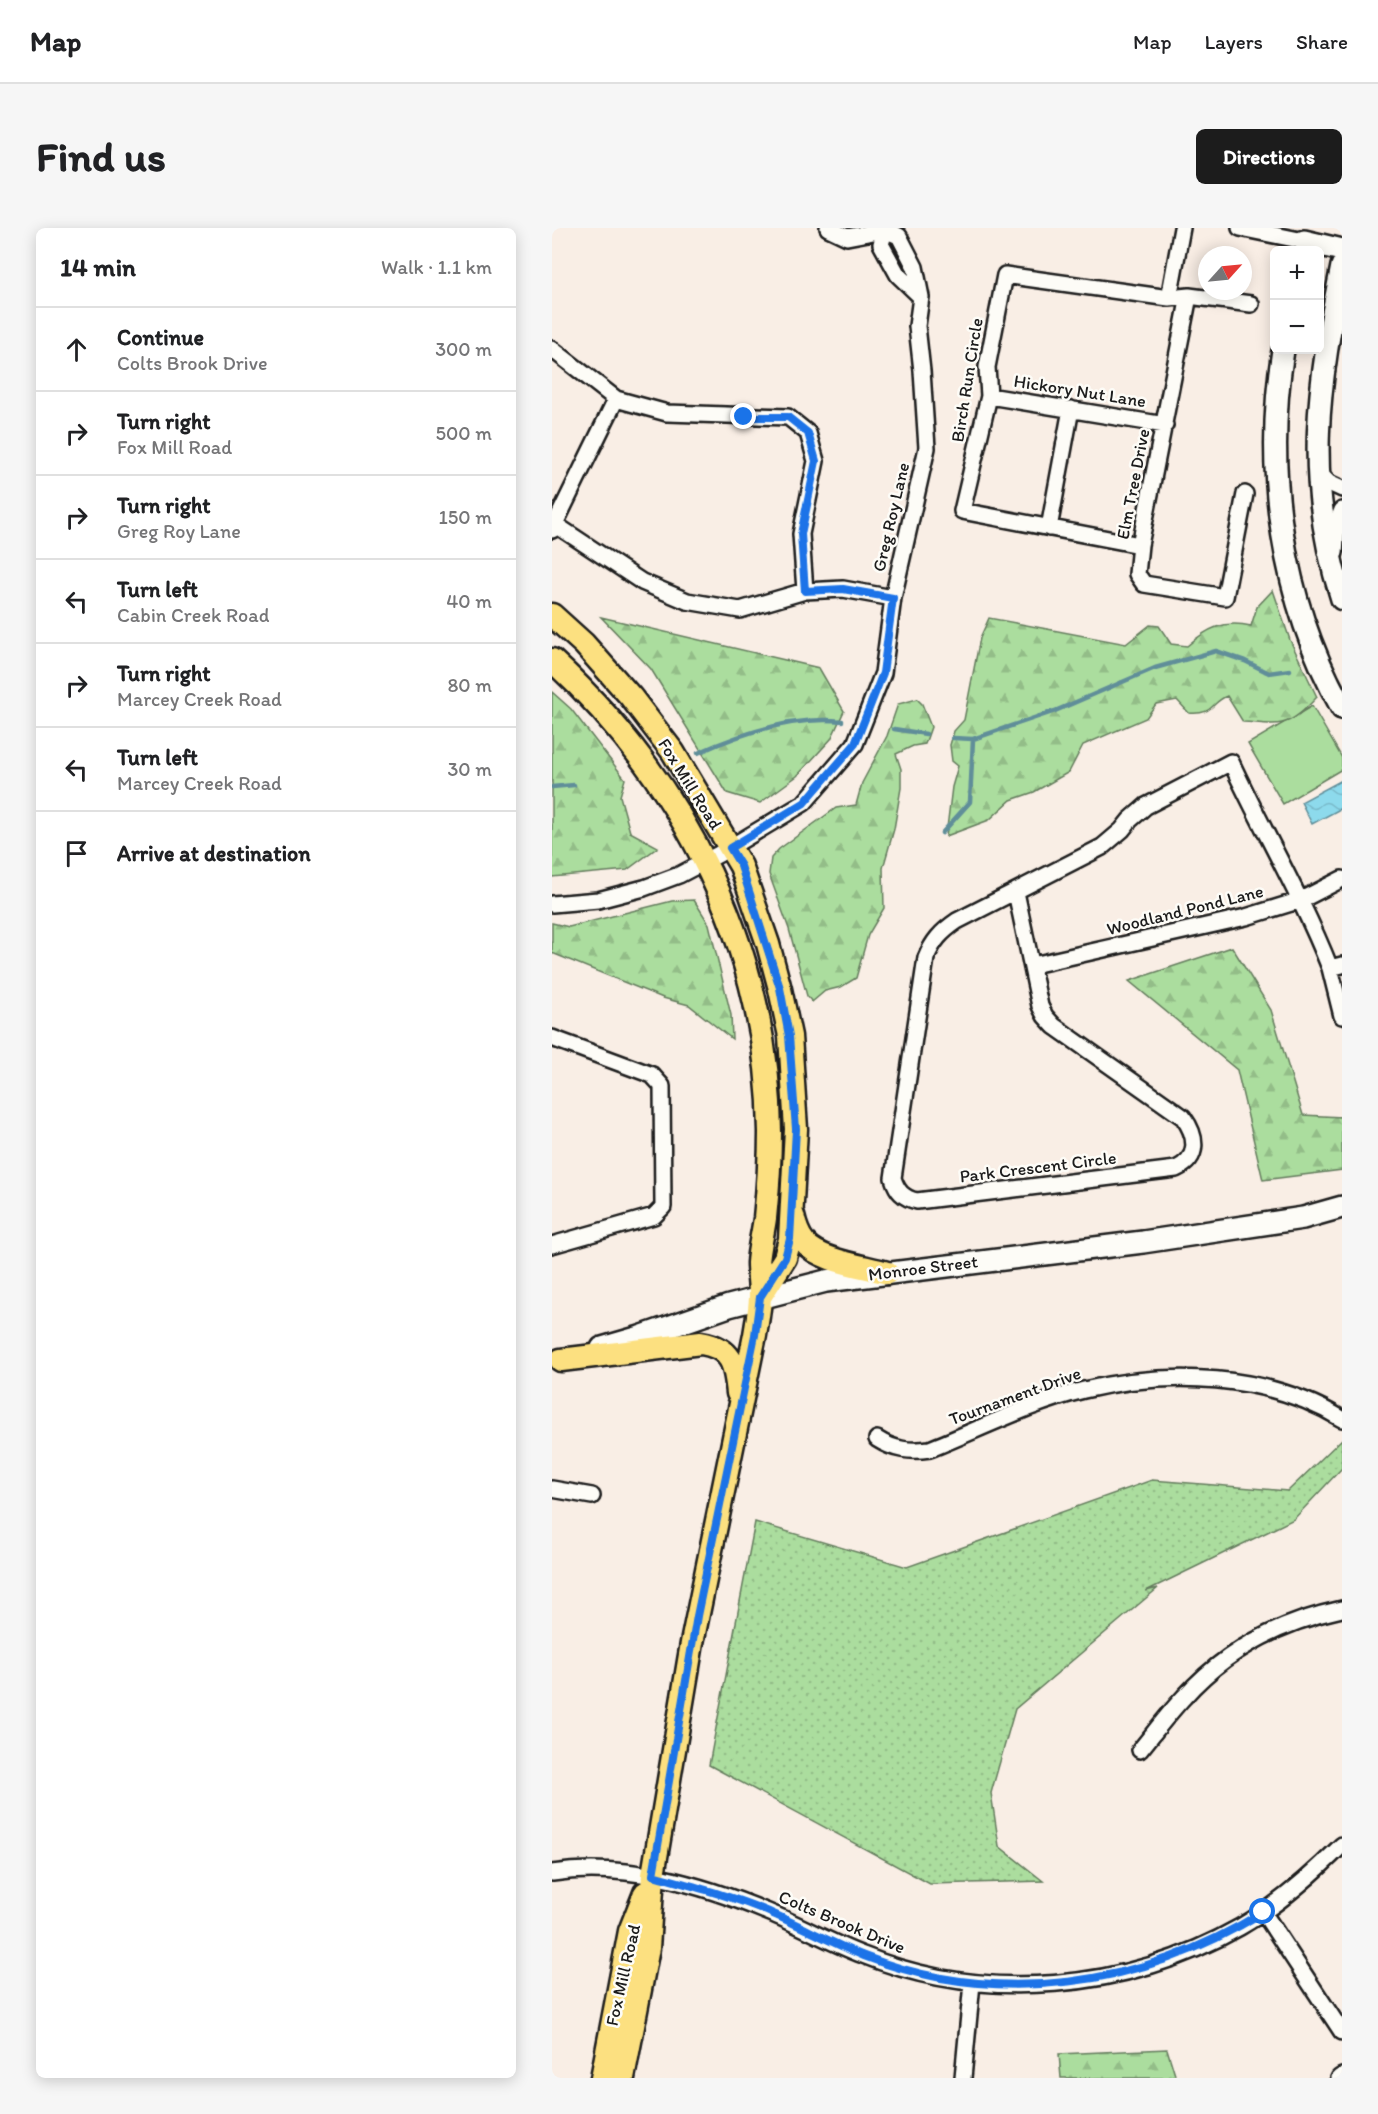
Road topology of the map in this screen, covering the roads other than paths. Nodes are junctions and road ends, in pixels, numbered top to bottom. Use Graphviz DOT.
graph roads {
  1 [pos="828,228"];
  2 [pos="1182,228"];
  3 [pos="1240,228"];
  4 [pos="885,229"];
  5 [pos="1304,240"];
  6 [pos="1342,250"];
  7 [pos="1342,266"];
  8 [pos="1189,296"];
  9 [pos="1169,298"];
  10 [pos="1251,304"];
  11 [pos="552,349"];
  12 [pos="1282,354"];
  13 [pos="989,396"];
  14 [pos="616,399"];
  15 [pos="1071,409"];
  16 [pos="1165,425"];
  17 [pos="1318,472"];
  18 [pos="1342,489"];
  19 [pos="1245,494"];
  20 [pos="1342,510"];
  21 [pos="554,527"];
  22 [pos="1049,528"];
  23 [pos="1140,545"];
  24 [pos="1334,571"];
  25 [pos="805,591"];
  26 [pos="893,598"];
  27 [pos="1342,599"];
  28 [pos="552,615"];
  29 [pos="552,660"];
  30 [pos="1342,708"];
  31 [pos="718,854"];
  32 [pos="1342,879"];
  33 [pos="1016,892"];
  34 [pos="1300,900"];
  35 [pos="552,903"];
  36 [pos="1033,965"];
  37 [pos="1336,966"];
  38 [pos="1342,1016"];
  39 [pos="552,1038"];
  40 [pos="1342,1207"];
  41 [pos="792,1212"];
  42 [pos="1303,1218"];
  43 [pos="1342,1220"];
  44 [pos="552,1245"];
  45 [pos="887,1273"];
  46 [pos="760,1297"];
  47 [pos="556,1360"];
  48 [pos="740,1407"];
  49 [pos="1342,1419"];
  50 [pos="877,1439"];
  51 [pos="552,1489"];
  52 [pos="592,1496"];
  53 [pos="1342,1609"];
  54 [pos="1140,1750"];
  55 [pos="1342,1845"];
  56 [pos="552,1873"];
  57 [pos="653,1875"];
  58 [pos="1263,1912"];
  59 [pos="972,1983"];
  60 [pos="1342,2032"];
  61 [pos="602,2078"];
  62 [pos="623,2078"];
  63 [pos="963,2078"];
  1 -- 4 [label="street"];
  2 -- 9 [label="street"];
  3 -- 5 [label="street"];
  4 -- 26 [label="street, Greg Roy Lane"];
  5 -- 6 [label="main road"];
  7 -- 17 [label="main road"];
  8 -- 9 [label="street"];
  8 -- 10 [label="street"];
  8 -- 16 [label="street, Elm Tree Drive"];
  9 -- 13 [label="street, Birch Run Circle"];
  11 -- 14 [label="street"];
  12 -- 30 [label="main road"];
  13 -- 15 [label="street, Hickory Nut Lane"];
  13 -- 22 [label="street, Birch Run Circle"];
  14 -- 21 [label="street"];
  14 -- 25 [label="street"];
  15 -- 16 [label="street, Hickory Nut Lane"];
  15 -- 22 [label="street"];
  16 -- 23 [label="street, Elm Tree Drive"];
  17 -- 18 [label="street"];
  17 -- 24 [label="main road"];
  19 -- 23 [label="street, Elm Tree Drive"];
  20 -- 24 [label="street"];
  21 -- 25 [label="street"];
  22 -- 23 [label="street, Birch Run Circle"];
  24 -- 27 [label="main road"];
  25 -- 26 [label="street"];
  26 -- 31 [label="street, Greg Roy Lane"];
  28 -- 31 [label="main road, Fox Mill Road"];
  29 -- 31 [label="main road, Fox Mill Road"];
  31 -- 35 [label="street, Greg Roy Lane"];
  31 -- 41 [label="main road, Fox Mill Road"];
  31 -- 46 [label="main road, Fox Mill Road"];
  32 -- 34 [label="street, Woodland Pond Lane"];
  33 -- 34 [label="street, Park Crescent Circle"];
  33 -- 36 [label="street, Park Crescent Circle"];
  33 -- 36 [label="street, Park Crescent Circle"];
  34 -- 36 [label="street, Woodland Pond Lane"];
  34 -- 37 [label="street"];
  37 -- 38 [label="street"];
  39 -- 44 [label="street"];
  40 -- 42 [label="main road, Monroe Street"];
  41 -- 45 [label="main road"];
  41 -- 46 [label="main road, Fox Mill Road"];
  42 -- 43 [label="main road, Monroe Street"];
  42 -- 45 [label="main road, Monroe Street"];
  45 -- 46 [label="main road, Monroe Street"];
  46 -- 47 [label="main road, Monroe Street"];
  46 -- 48 [label="main road, Fox Mill Road"];
  47 -- 48 [label="main road"];
  48 -- 57 [label="main road, Fox Mill Road"];
  49 -- 50 [label="street, Tournament Drive"];
  51 -- 52 [label="street"];
  53 -- 54 [label="street"];
  55 -- 58 [label="street, Colts Brook Drive"];
  56 -- 57 [label="street, Colts Brook Drive"];
  57 -- 59 [label="street, Colts Brook Drive"];
  57 -- 61 [label="main road, Fox Mill Road"];
  57 -- 62 [label="main road, Fox Mill Road"];
  58 -- 59 [label="street, Colts Brook Drive"];
  58 -- 60 [label="street"];
  59 -- 63 [label="street"];
}
